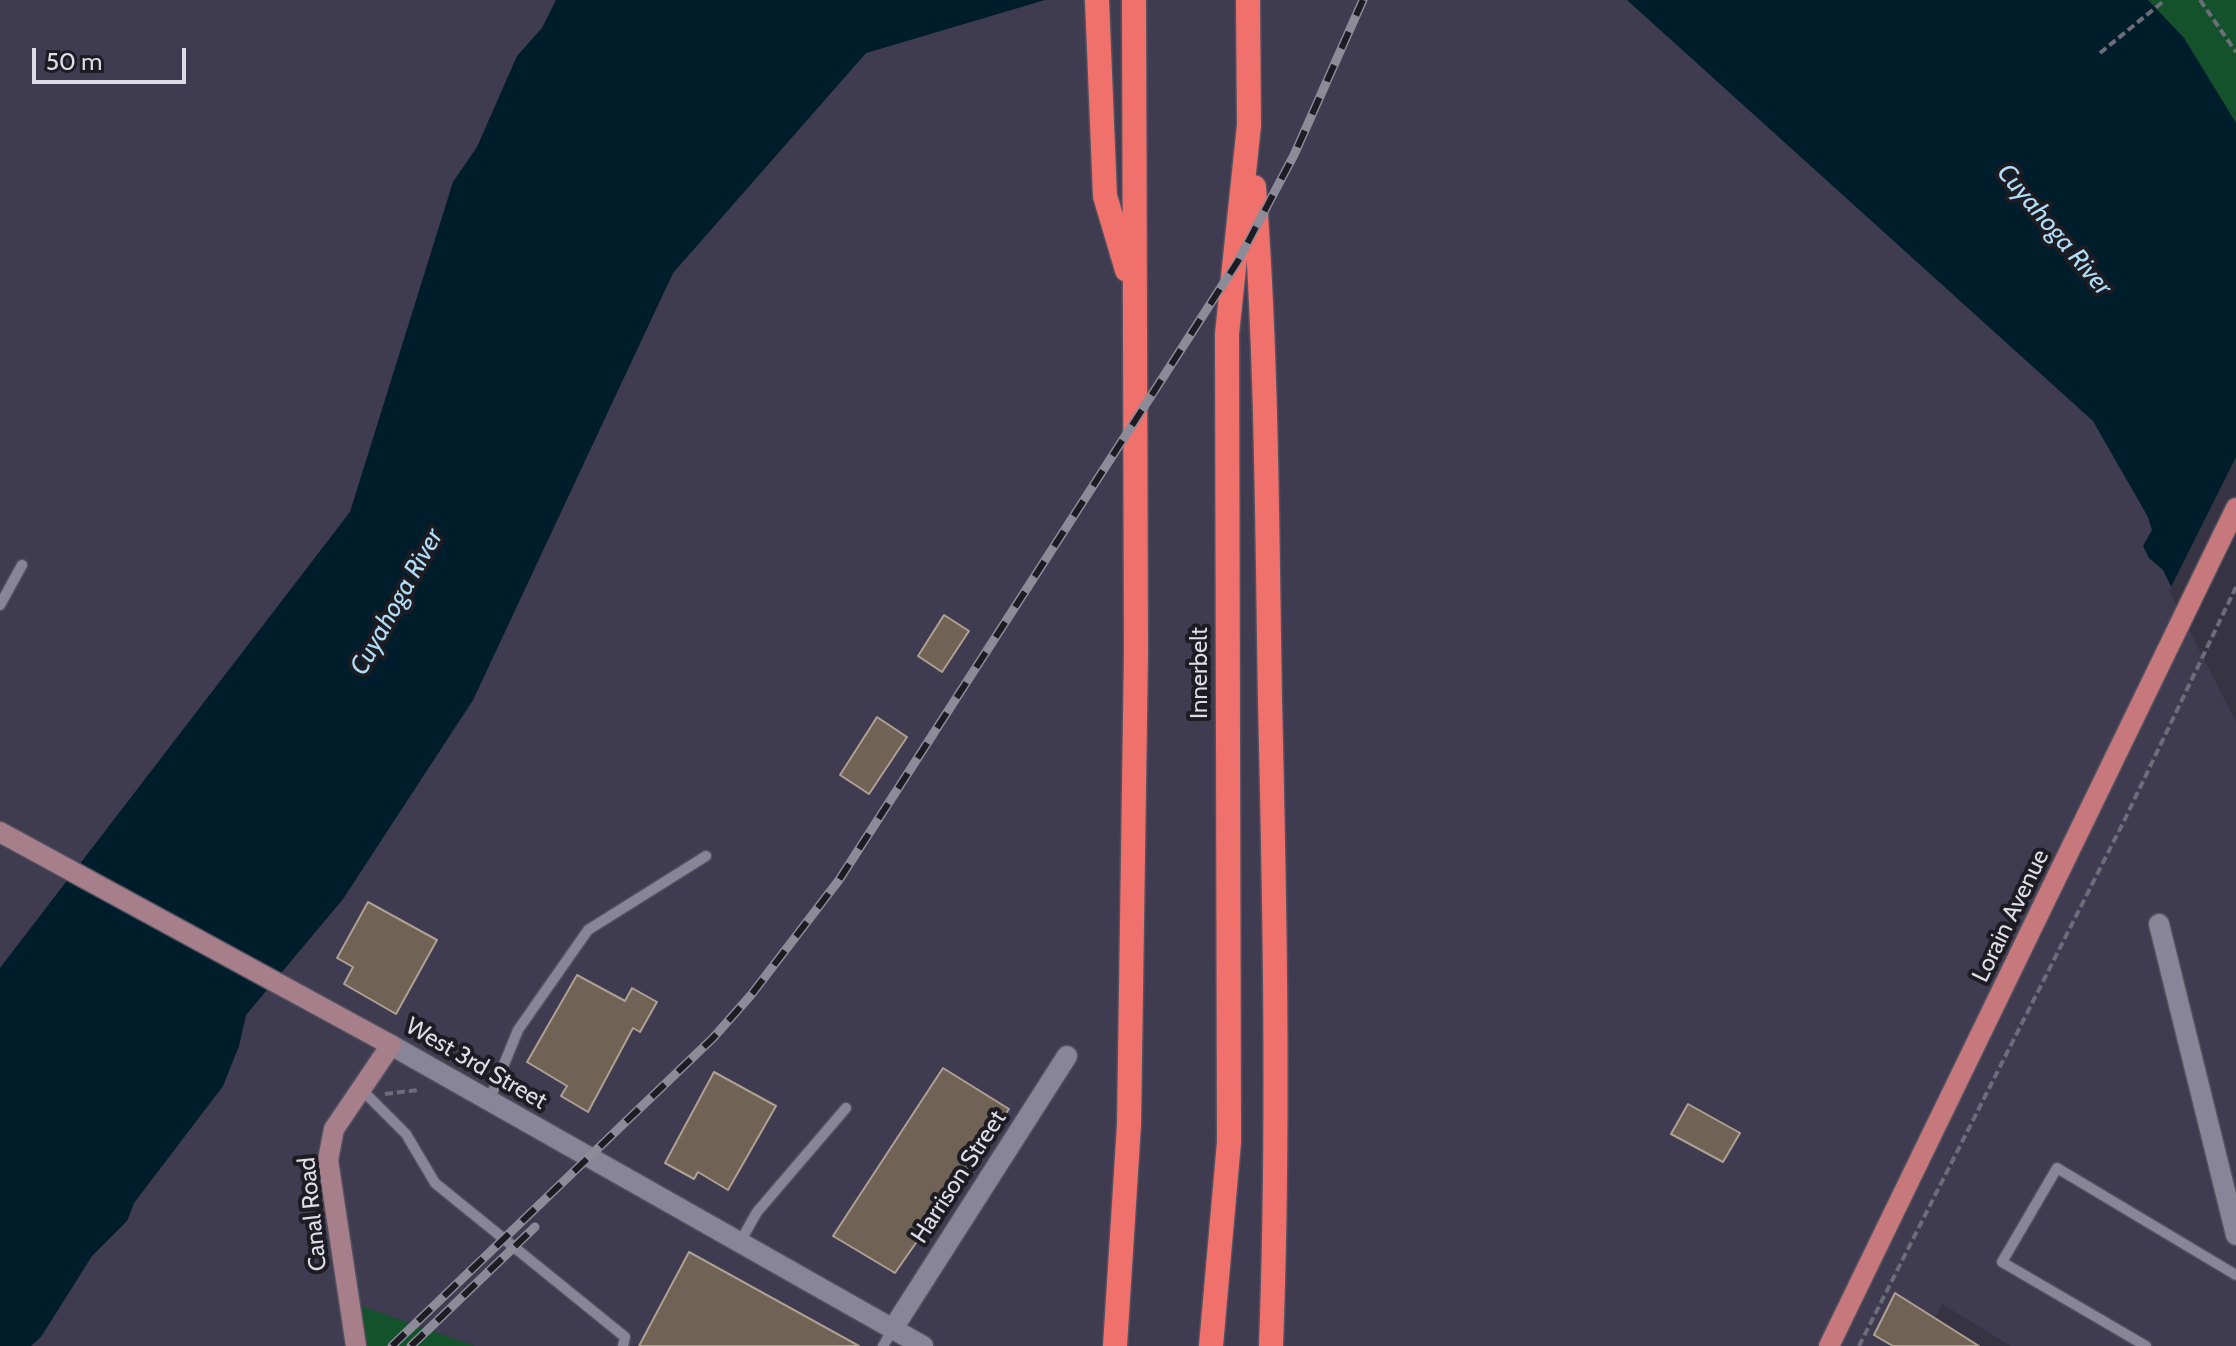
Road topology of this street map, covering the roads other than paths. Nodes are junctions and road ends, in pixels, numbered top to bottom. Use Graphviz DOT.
graph roads {
  1 [pos="1097,0"];
  2 [pos="1134,0"];
  3 [pos="1248,0"];
  4 [pos="1249,125"];
  5 [pos="1135,297"];
  6 [pos="2236,508"];
  7 [pos="22,565"];
  8 [pos="0,605"];
  9 [pos="0,832"];
  10 [pos="706,856"];
  11 [pos="2159,924"];
  12 [pos="391,1045"];
  13 [pos="1067,1056"];
  14 [pos="368,1095"];
  15 [pos="489,1101"];
  16 [pos="846,1108"];
  17 [pos="2236,1235"];
  18 [pos="740,1242"];
  19 [pos="2236,1275"];
  20 [pos="1217,1277"];
  21 [pos="894,1327"];
  22 [pos="354,1340"];
  23 [pos="623,1346"];
  24 [pos="883,1346"];
  25 [pos="923,1346"];
  26 [pos="1115,1346"];
  27 [pos="1211,1346"];
  28 [pos="1222,1346"];
  29 [pos="1271,1346"];
  30 [pos="1829,1346"];
  31 [pos="2146,1346"];
  1 -- 5 [label="highway"];
  2 -- 5 [label="highway"];
  3 -- 4 [label="highway, Innerbelt"];
  4 -- 20 [label="highway, Innerbelt"];
  4 -- 29 [label="highway"];
  5 -- 26 [label="highway"];
  6 -- 30 [label="main road, Lorain Avenue"];
  7 -- 8 [label="lane"];
  9 -- 12 [label="street, West 3rd Street"];
  10 -- 15 [label="lane"];
  11 -- 17 [label="street"];
  12 -- 14 [label="street, Canal Road"];
  12 -- 15 [label="street, West 3rd Street"];
  13 -- 21 [label="street, Harrison Street"];
  14 -- 22 [label="street, Canal Road"];
  14 -- 23 [label="lane"];
  15 -- 18 [label="street, West 3rd Street"];
  16 -- 18 [label="lane"];
  18 -- 21 [label="street, West 3rd Street"];
  19 -- 31 [label="lane"];
  20 -- 27 [label="highway, Innerbelt"];
  20 -- 28 [label="highway"];
  21 -- 24 [label="lane"];
  21 -- 25 [label="street, West 3rd Street"];
}
